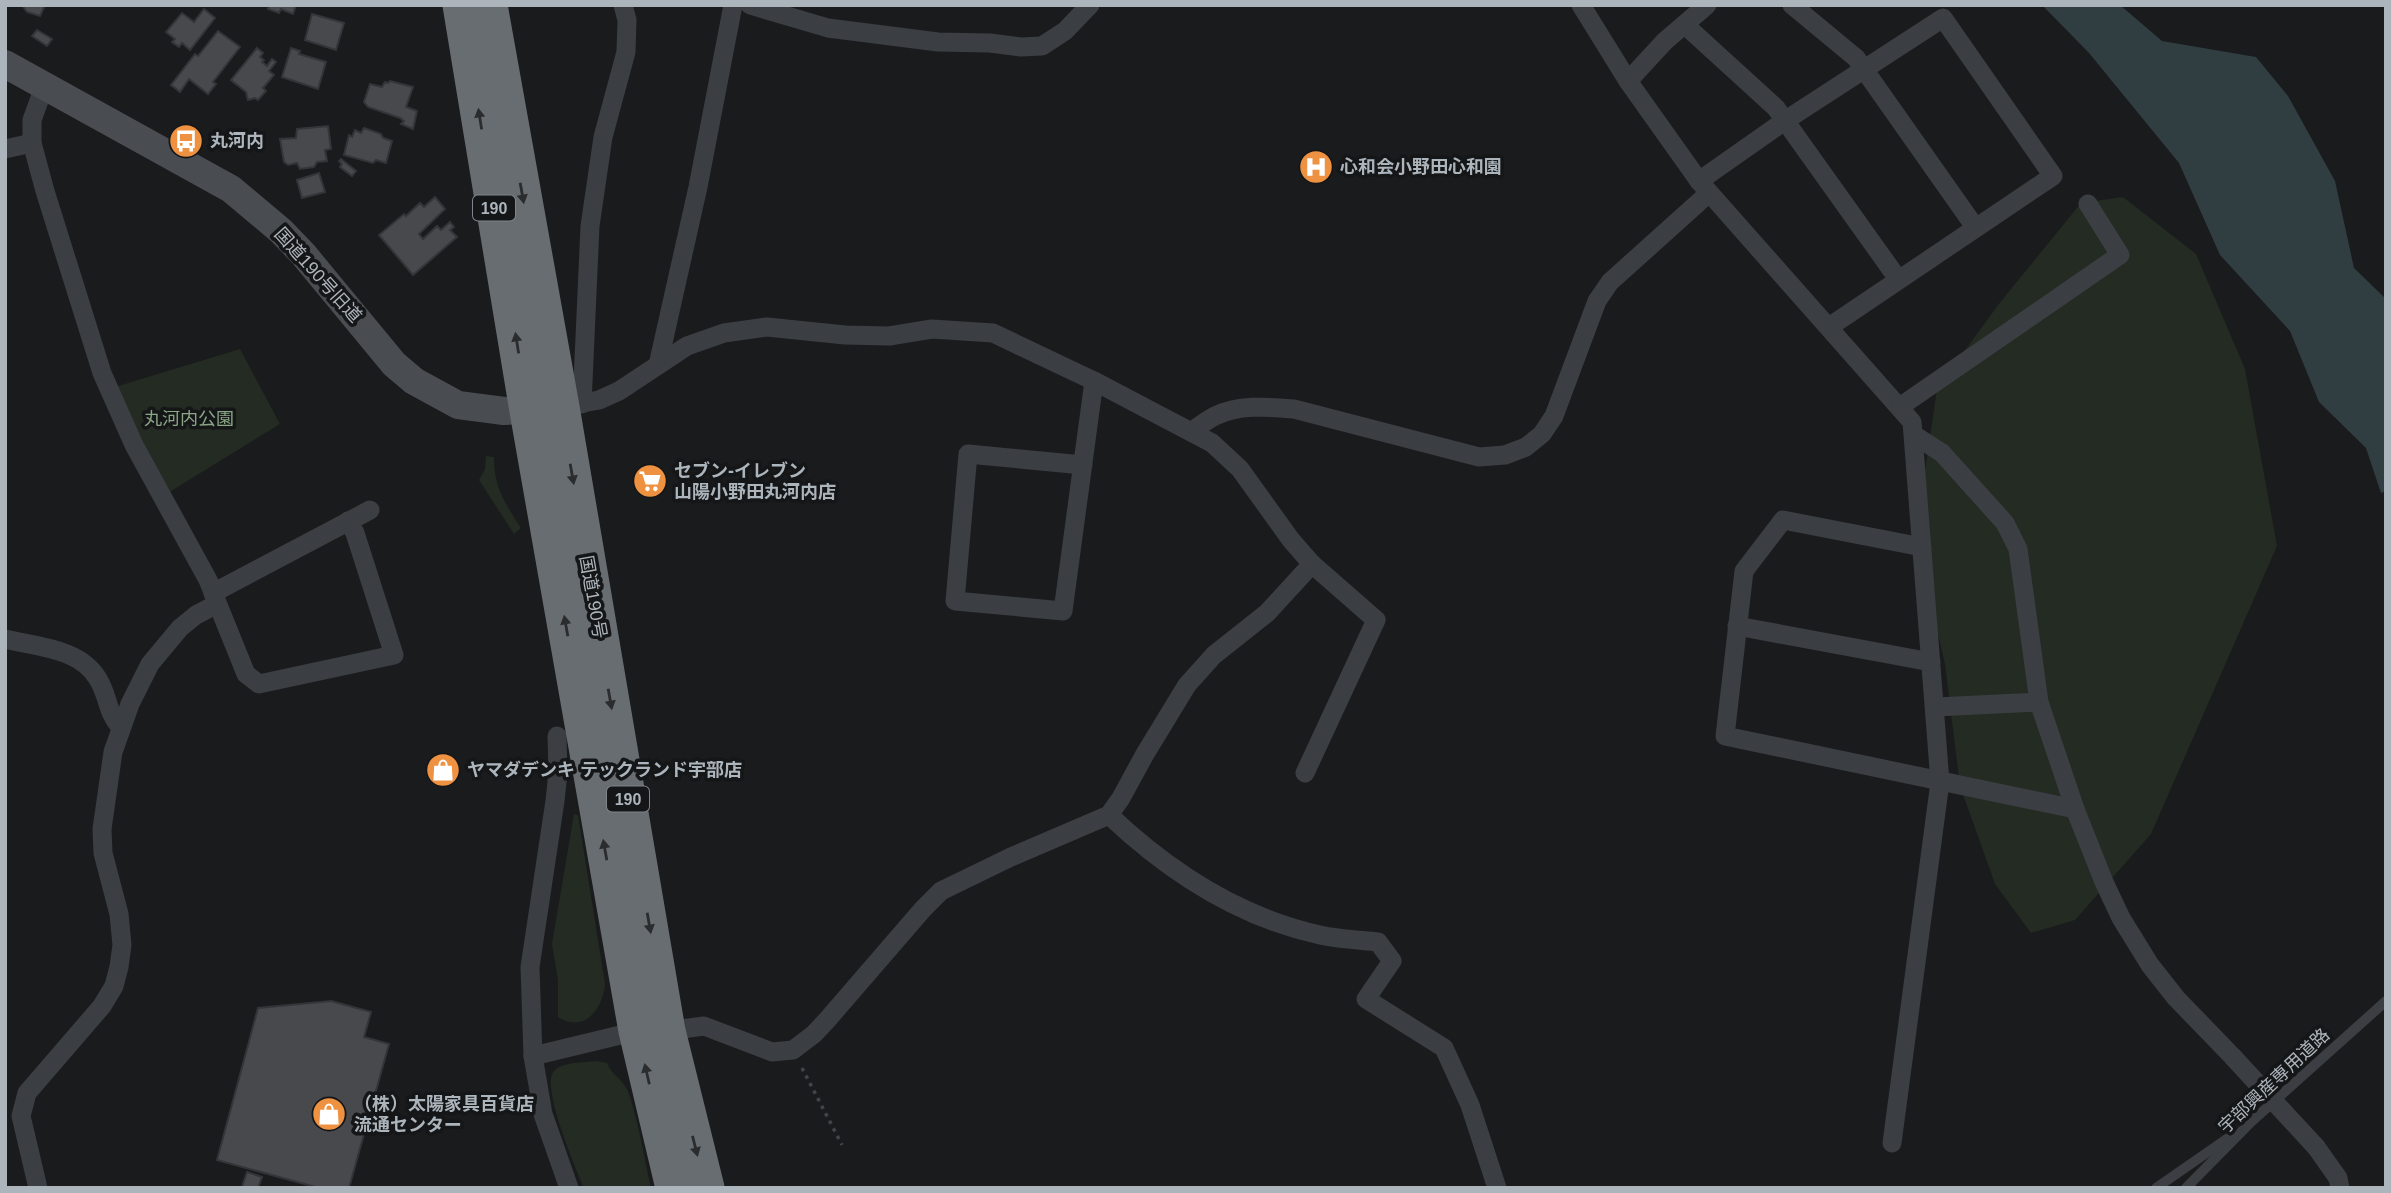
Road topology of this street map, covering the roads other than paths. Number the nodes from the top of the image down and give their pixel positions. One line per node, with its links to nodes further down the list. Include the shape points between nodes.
1 (461, 5): 25 (highway, 国道190号 / 190, one-way to 1)
2 (489, 5): 25 (highway, 国道190号 / 190, one-way to 25)
3 (623, 5): 25 (street, via 626,52 603,137)
4 (733, 5): 23 (street)
5 (750, 5): 6 (street, via 828,28 1021,47 1042,46 1065,31)
6 (1090, 5)
7 (1581, 5): 13 (street)
8 (1707, 5): 10 (street)
9 (1792, 5): 12 (street)
10 (1685, 25): 13 (street); 15 (street)
11 (5, 64): 14 (street, 国道190号旧道)
12 (1865, 69): 15 (street); 20 (street); 20 (street, via 1943,18 2053,176)
13 (1628, 81): 18 (street)
14 (44, 87): 16 (street, via 32,120); 25 (street, 国道190号旧道, via 231,189 304,255 394,364 414,381 458,405 499,410)
15 (1786, 120): 18 (street); 21 (street)
16 (32, 143): 17 (street); 34 (street, via 102,373 134,445)
17 (5, 149)
18 (1704, 187): 22 (street); 27 (street, via 1610,282 1597,301 1554,416 1526,447 1479,457 1294,409 1265,407 1239,408 1214,416)
19 (2088, 204): 26 (street, via 2120,255)
20 (1975, 227): 21 (street)
21 (1898, 279): 22 (street)
22 (1829, 327): 26 (street)
23 (658, 365): 24 (street, via 687,346 724,333 767,327 889,336 932,329 993,333); 25 (street, via 599,400)
24 (1094, 381): 27 (street); 29 (street)
25 (557, 407): 47 (highway, 国道190号 / 190)
26 (1900, 407): 28 (street, via 1912,422)
27 (1191, 432): 33 (street, via 1212,443 1240,469)
28 (1914, 435): 32 (street); 38 (street, via 1942,453 2005,523 2018,549)
29 (1083, 465): 29 (street, via 968,454 955,601 1063,611)
30 (370, 510): 31 (street)
31 (348, 521): 34 (street); 34 (street, via 394,655 259,684 246,674)
32 (1922, 547): 35 (street, via 1783,520 1744,570); 37 (street)
33 (1312, 564): 42 (street, via 1376,620); 45 (street, via 1267,613 1213,655 1187,685)
34 (215, 598): 40 (street, via 180,628 150,664)
35 (1737, 626): 37 (street); 43 (street, via 1725,736)
36 (5, 639): 40 (street, via 71,655 88,665)
37 (1931, 662): 39 (street)
38 (2039, 702): 39 (street); 44 (street)
39 (1934, 707): 43 (street)
40 (121, 728): 51 (street, via 102,829 103,853 119,914 120,967 102,1006 27,1093 21,1116)
41 (556, 736): 48 (street, via 555,801 530,967)
42 (1305, 772)
43 (1940, 782): 44 (street); 50 (street)
44 (2076, 809): 58 (street, bridge, via 2116,906 2150,965 2316,1147)
45 (1109, 815): 47 (street, via 941,891 821,1026 793,1050 772,1052 704,1026); 55 (street, via 1189,881 1227,900 1275,922 1320,935 1378,942 1392,961 1366,999 1444,1048 1470,1105)
46 (2386, 1001): 49 (lane, 宇部興産専用道路)
47 (652, 1031): 48 (street); 53 (highway, 国道190号 / 190, one-way to 47); 54 (highway, 国道190号 / 190, one-way to 54)
48 (533, 1056): 52 (street, via 543,1114)
49 (2251, 1122): 56 (lane); 57 (lane, 宇部興産専用道路)
50 (1892, 1143)
51 (38, 1188)
52 (569, 1188)
53 (674, 1188)
54 (706, 1188)
55 (1497, 1188)
56 (2156, 1188)
57 (2186, 1188)
58 (2340, 1188)

